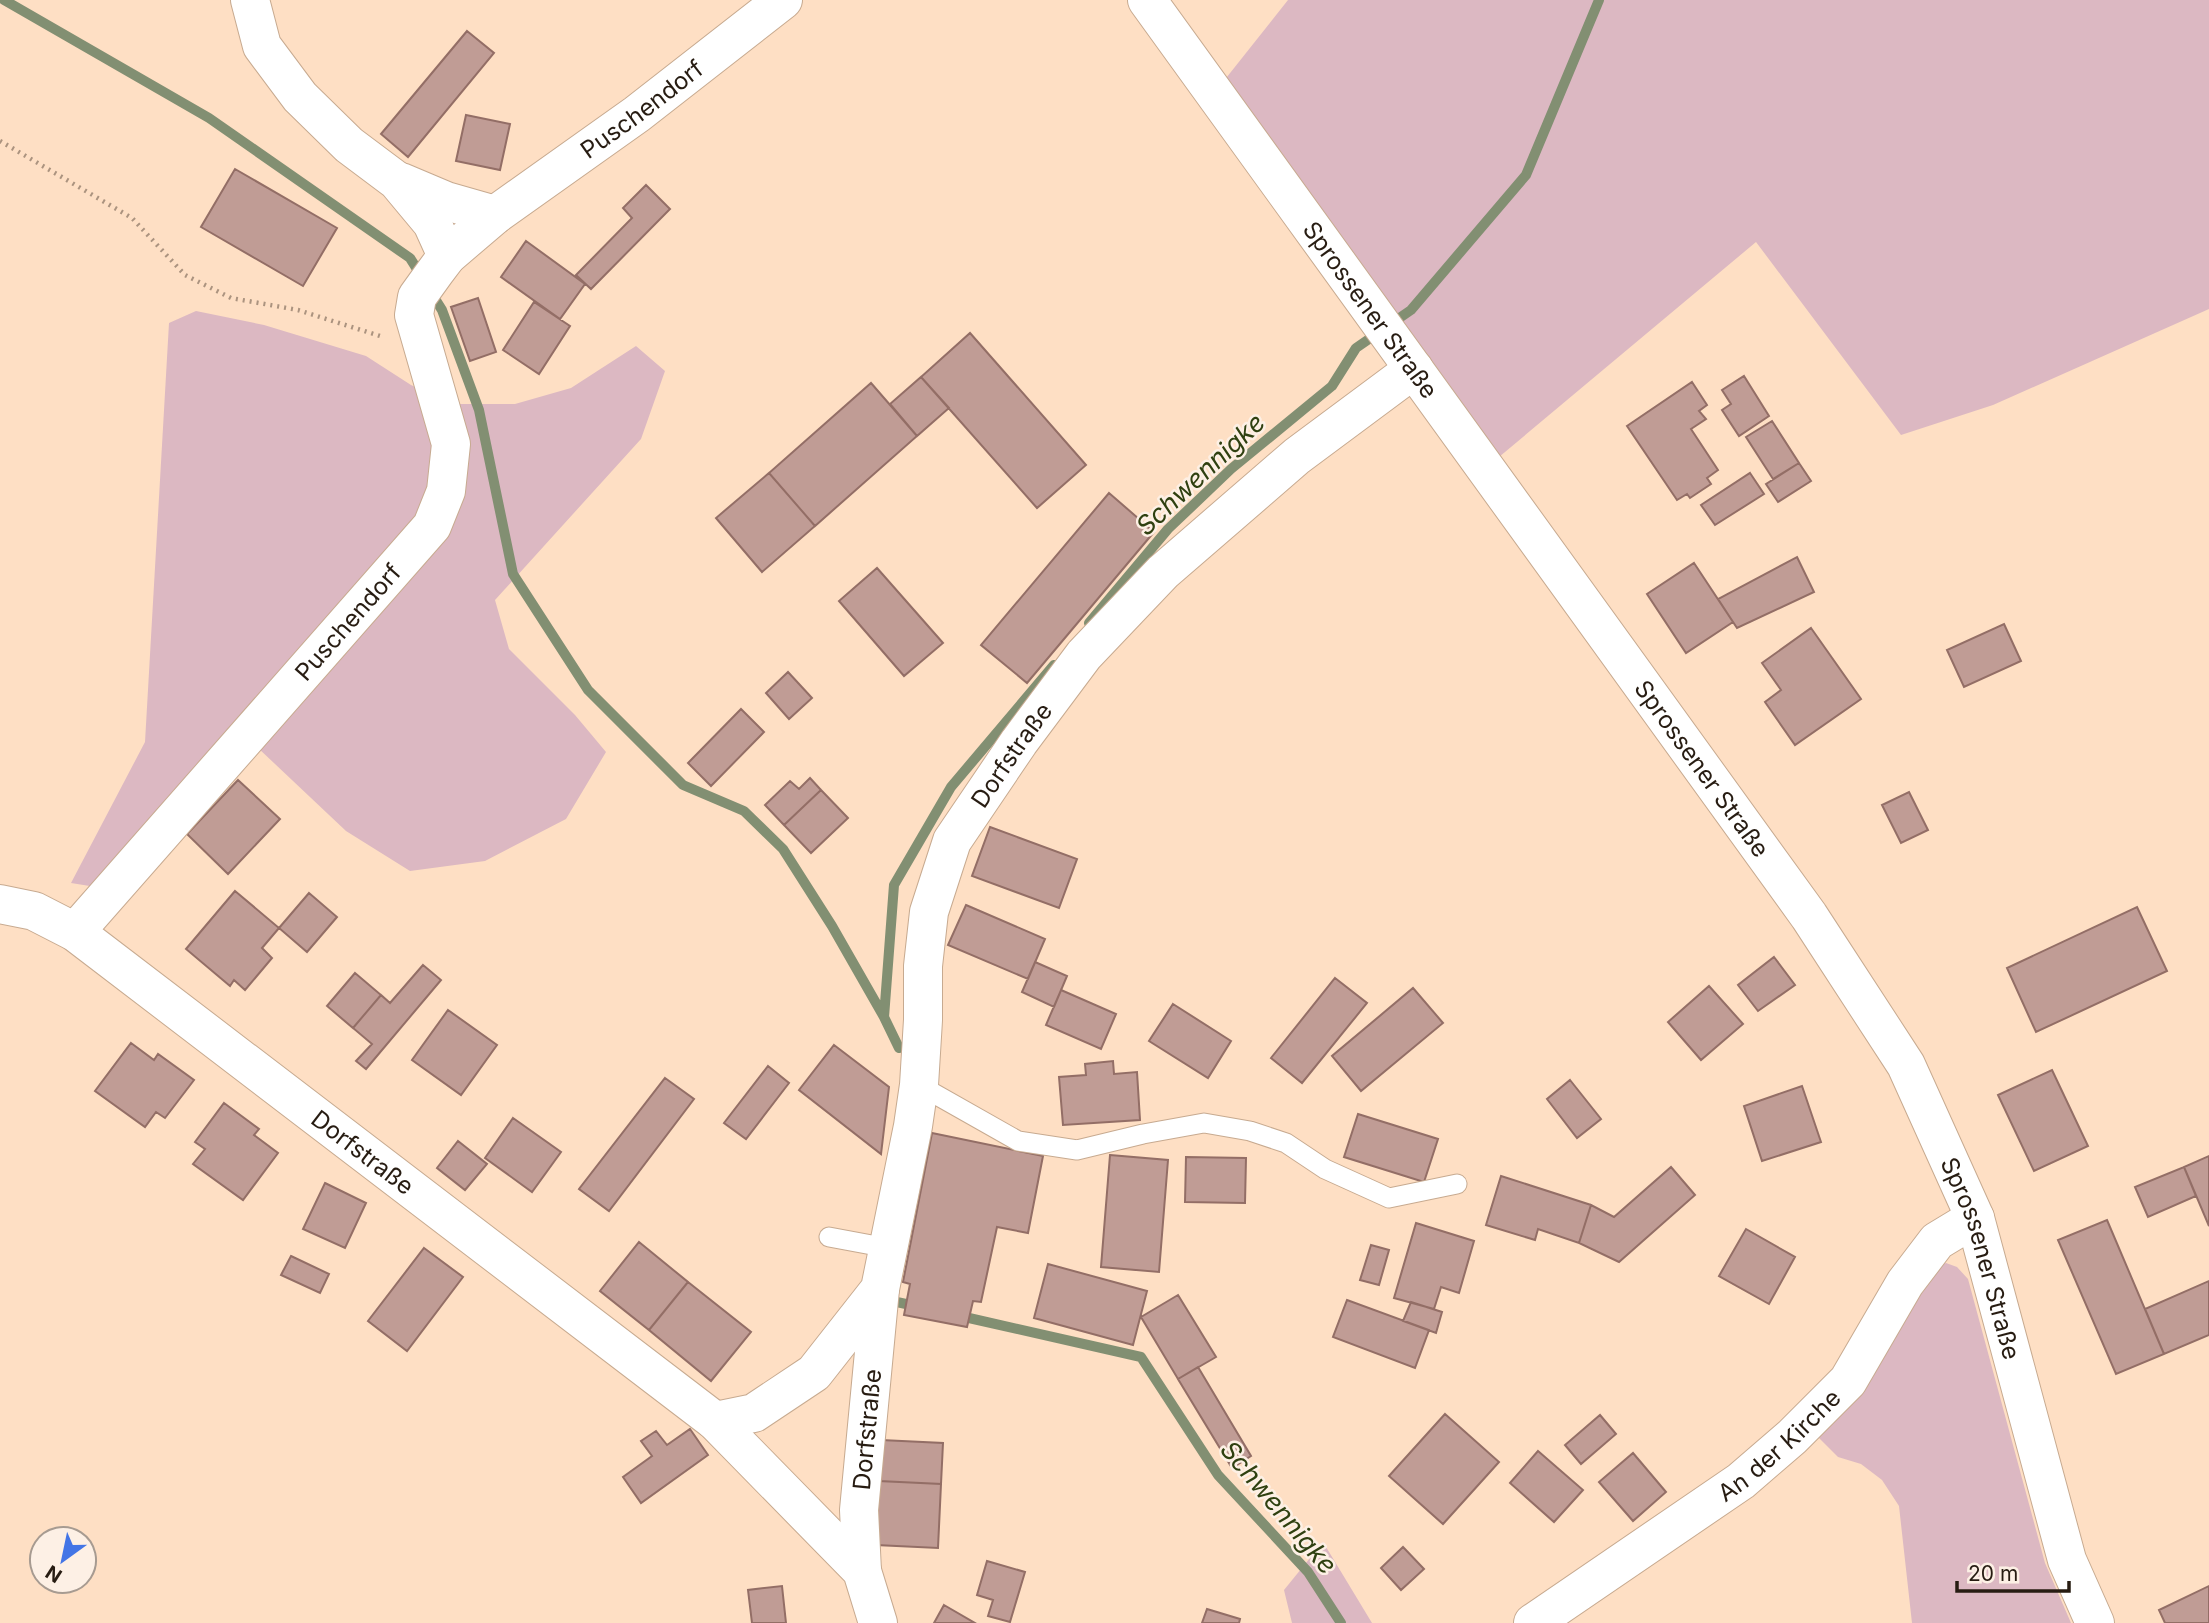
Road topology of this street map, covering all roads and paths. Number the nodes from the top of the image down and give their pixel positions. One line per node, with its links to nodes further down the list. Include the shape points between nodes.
1 (250, 0): 5 (street, Puschendorf, via 262,46 300,97 349,145)
2 (783, 0): 6 (street, Puschendorf, via 637,114)
3 (1147, 0): 9 (street, Sprossener Straße)
4 (0, 141): 8 (path, via 132,218 185,275 231,298 298,310)
5 (397, 181): 6 (street, Puschendorf); 7 (street, Puschendorf, via 432,223)
6 (495, 215): 7 (street, Puschendorf)
7 (433, 275): 8 (street, Puschendorf, via 414,315)
8 (423, 350): 11 (street, Puschendorf, via 451,444 446,491 432,526)
9 (1405, 357): 12 (street, Dorfstraße, via 1163,572 1084,655 1018,742 952,841 929,912); 14 (street, Sprossener Straße, via 1809,916 1906,1065)
10 (0, 904): 11 (street, Dorfstraße, via 34,911)
11 (75, 932): 18 (street, Dorfstraße)
12 (919, 1085): 13 (lane, via 1018,1141 1077,1150 1204,1123 1286,1143 1325,1169 1389,1198); 16 (street, Dorfstraße)
13 (1457, 1184)
14 (1975, 1218): 21 (street, An der Kirche, via 1937,1241 1905,1283 1848,1381 1792,1437 1741,1481); 22 (street, Sprossener Straße, via 2067,1560)
15 (829, 1237): 16 (lane)
16 (888, 1248): 17 (street, Dorfstraße)
17 (880, 1289): 18 (street, Dorfstraße, via 814,1373 754,1413); 19 (street, Dorfstraße, via 859,1510)
18 (715, 1421): 19 (street, Dorfstraße)
19 (862, 1571): 20 (street, Dorfstraße)
20 (878, 1623)
21 (1533, 1623)
22 (2095, 1623)

